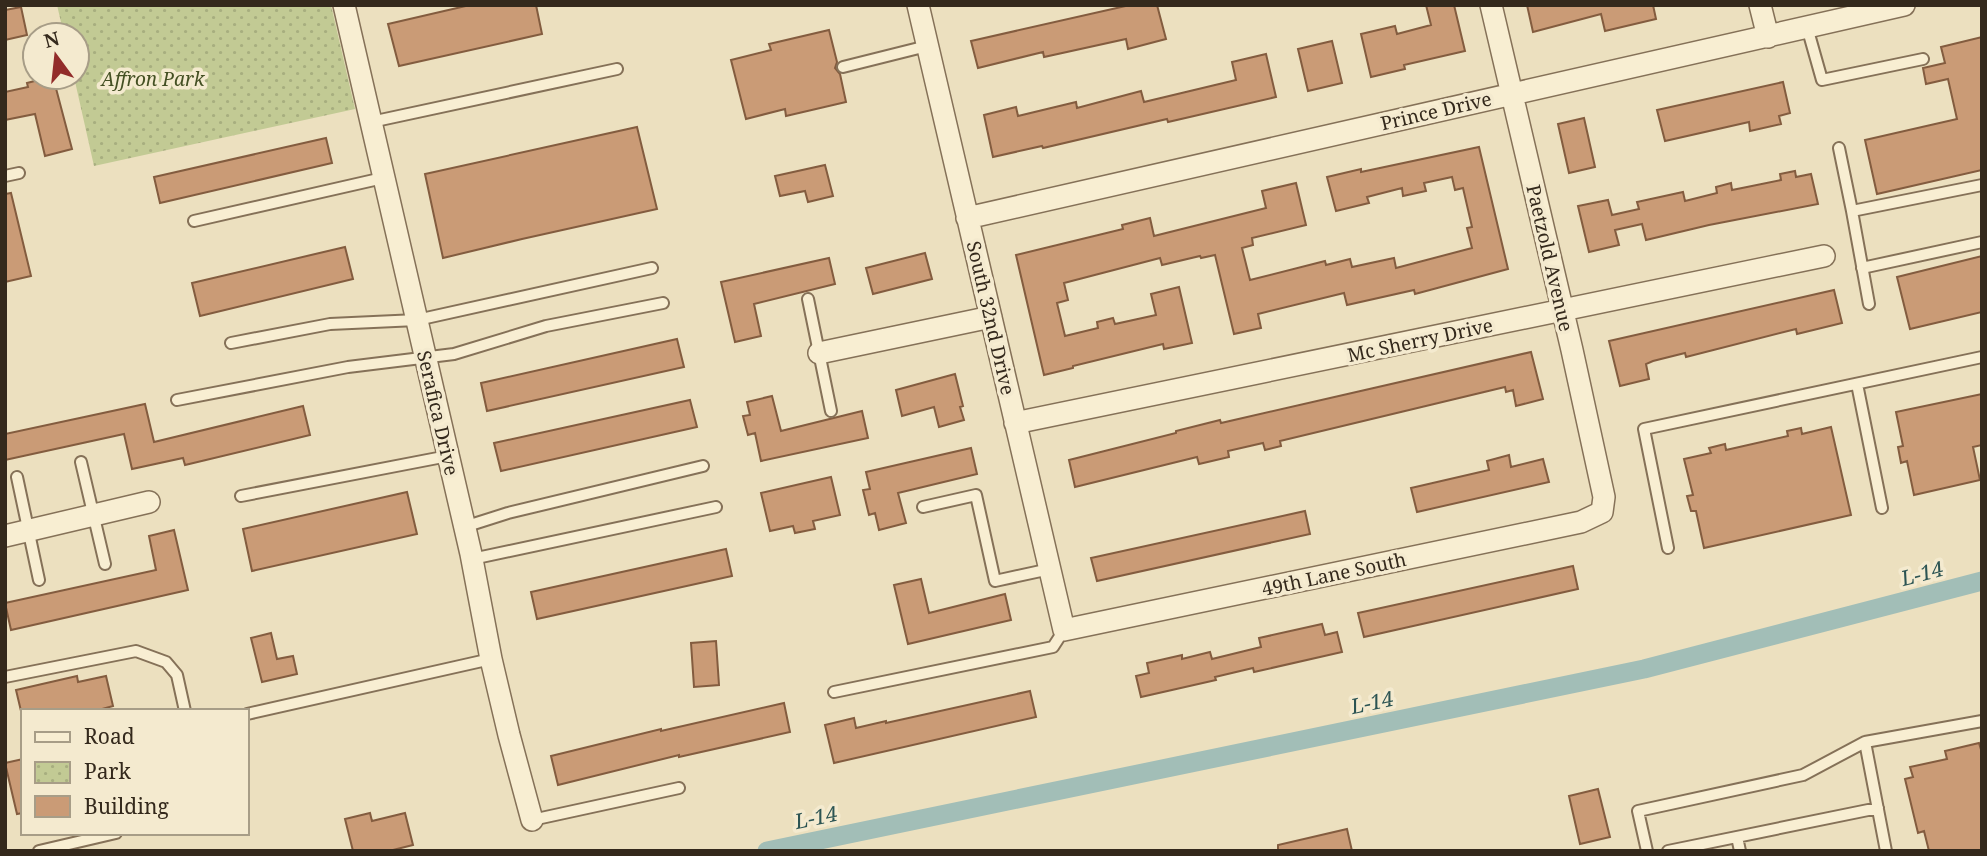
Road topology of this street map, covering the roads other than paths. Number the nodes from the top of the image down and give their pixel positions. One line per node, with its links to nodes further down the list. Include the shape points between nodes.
1 (344, 5): 14 (street, Serafica Drive)
2 (918, 5): 9 (street, South 32nd Drive)
3 (1491, 5): 13 (street, Paetzold Avenue)
4 (1760, 5): 8 (street)
5 (1905, 5): 6 (street, Prince Drive)
6 (1867, 9): 7 (street, Prince Drive)
7 (1807, 27): 8 (street, Prince Drive); 10 (lane, via 1822,80)
8 (1768, 37): 13 (street, Prince Drive)
9 (927, 46): 11 (lane); 21 (street, South 32nd Drive)
10 (1923, 59)
11 (843, 67)
12 (617, 69): 14 (lane)
13 (1512, 94): 21 (street, Prince Drive); 30 (street, Paetzold Avenue)
14 (371, 122): 18 (street, Serafica Drive)
15 (1839, 148): 20 (lane)
16 (19, 173): 17 (lane)
17 (5, 176)
18 (383, 178): 22 (lane); 32 (street, Serafica Drive)
19 (1982, 185): 20 (lane)
20 (1852, 212): 26 (lane)
21 (967, 218): 31 (street, South 32nd Drive)
22 (194, 221)
23 (1982, 242): 26 (lane)
24 (1824, 256): 30 (street, Mc Sherry Drive)
25 (652, 268): 32 (lane)
26 (1863, 268): 29 (lane)
27 (808, 299): 34 (lane)
28 (663, 303): 36 (lane, via 546,326 454,354)
29 (1869, 304)
30 (1563, 310): 40 (street, Mc Sherry Drive); 50 (street, Paetzold Avenue, via 1604,497)
31 (990, 317): 34 (street); 40 (street, South 32nd Drive)
32 (417, 320): 33 (lane, via 330,324); 36 (street, Serafica Drive)
33 (230, 343)
34 (819, 353): 39 (lane)
35 (1982, 357): 37 (lane)
36 (425, 358): 38 (lane, via 348,367); 41 (street, Serafica Drive)
37 (1857, 384): 49 (lane); 55 (lane, via 1644,429)
38 (177, 400)
39 (831, 411)
40 (1015, 423): 58 (street, South 32nd Drive)
41 (448, 456): 45 (lane); 52 (street, Serafica Drive)
42 (81, 462): 51 (lane)
43 (703, 466): 52 (lane)
44 (17, 477): 53 (lane)
45 (241, 496)
46 (149, 502): 51 (street)
47 (716, 507): 56 (lane)
48 (923, 507): 58 (lane, via 976,495 995,581)
49 (1882, 508)
50 (1602, 512): 60 (street, 49th Lane South, via 1581,522)
51 (94, 515): 53 (street); 57 (lane)
52 (464, 527): 56 (street, Serafica Drive)
53 (28, 531): 54 (street); 59 (lane)
54 (5, 536)
55 (1668, 548)
56 (472, 559): 61 (street, Serafica Drive)
57 (105, 564)
58 (1050, 569): 60 (street, South 32nd Drive)
59 (39, 580)
60 (1064, 630): 63 (lane, via 1053,647)
61 (491, 659): 65 (lane); 70 (street, Serafica Drive)
62 (5, 677): 64 (lane, via 136,651 166,662 177,676)
63 (834, 692)
64 (185, 709)
65 (248, 714)
66 (1982, 720): 67 (lane)
67 (1866, 742): 69 (lane); 75 (lane, via 1803,775 1638,811)
68 (679, 788): 70 (lane)
69 (1878, 808): 72 (lane); 78 (lane)
70 (532, 820)
71 (107, 835): 74 (lane)
72 (1737, 837): 73 (lane); 77 (lane)
73 (1685, 849): 76 (lane)
74 (39, 851)
75 (1647, 851)
76 (1668, 851)
77 (1740, 851)
78 (1886, 851)

